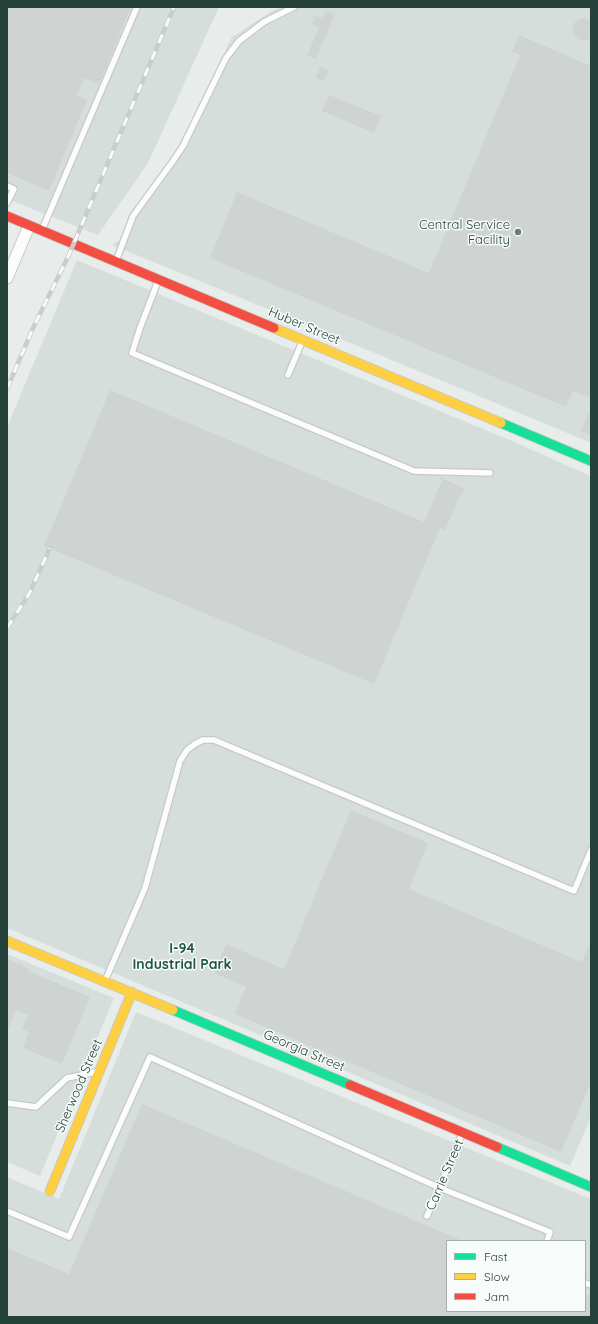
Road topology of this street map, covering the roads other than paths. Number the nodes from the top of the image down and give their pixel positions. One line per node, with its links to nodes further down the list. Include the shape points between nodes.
1 (137, 7): 7 (lane)
2 (294, 7): 8 (lane, via 264,22 239,41 226,58 183,146 133,216)
3 (7, 186): 4 (lane, via 14,189)
4 (7, 203)
5 (7, 216): 6 (street, Huber Street)
6 (29, 226): 7 (street, Huber Street); 9 (street)
7 (42, 230): 8 (street, Huber Street)
8 (116, 262): 10 (street, Huber Street)
9 (7, 278)
10 (158, 279): 11 (street, Huber Street); 14 (lane, via 132,353 414,471)
11 (303, 340): 12 (lane); 13 (street, Huber Street)
12 (288, 375)
13 (591, 461)
14 (490, 473)
15 (591, 850): 17 (lane, via 574,891 214,740 203,740 187,750 180,761 146,888)
16 (7, 941): 17 (street, Georgia Street)
17 (105, 981): 18 (street, Georgia Street)
18 (132, 992): 19 (street, Sherwood Street); 21 (street, Georgia Street)
19 (100, 1071): 20 (lane, via 67,1078 36,1107); 24 (street, Sherwood Street)
20 (7, 1103)
21 (462, 1133): 22 (street, Georgia Street); 23 (lane, Carrie Street)
22 (591, 1187)
23 (440, 1188): 25 (lane, via 150,1056 69,1237); 26 (lane, Carrie Street); 27 (lane, via 550,1232)
24 (50, 1190)
25 (7, 1211)
26 (427, 1216)
27 (547, 1240)

